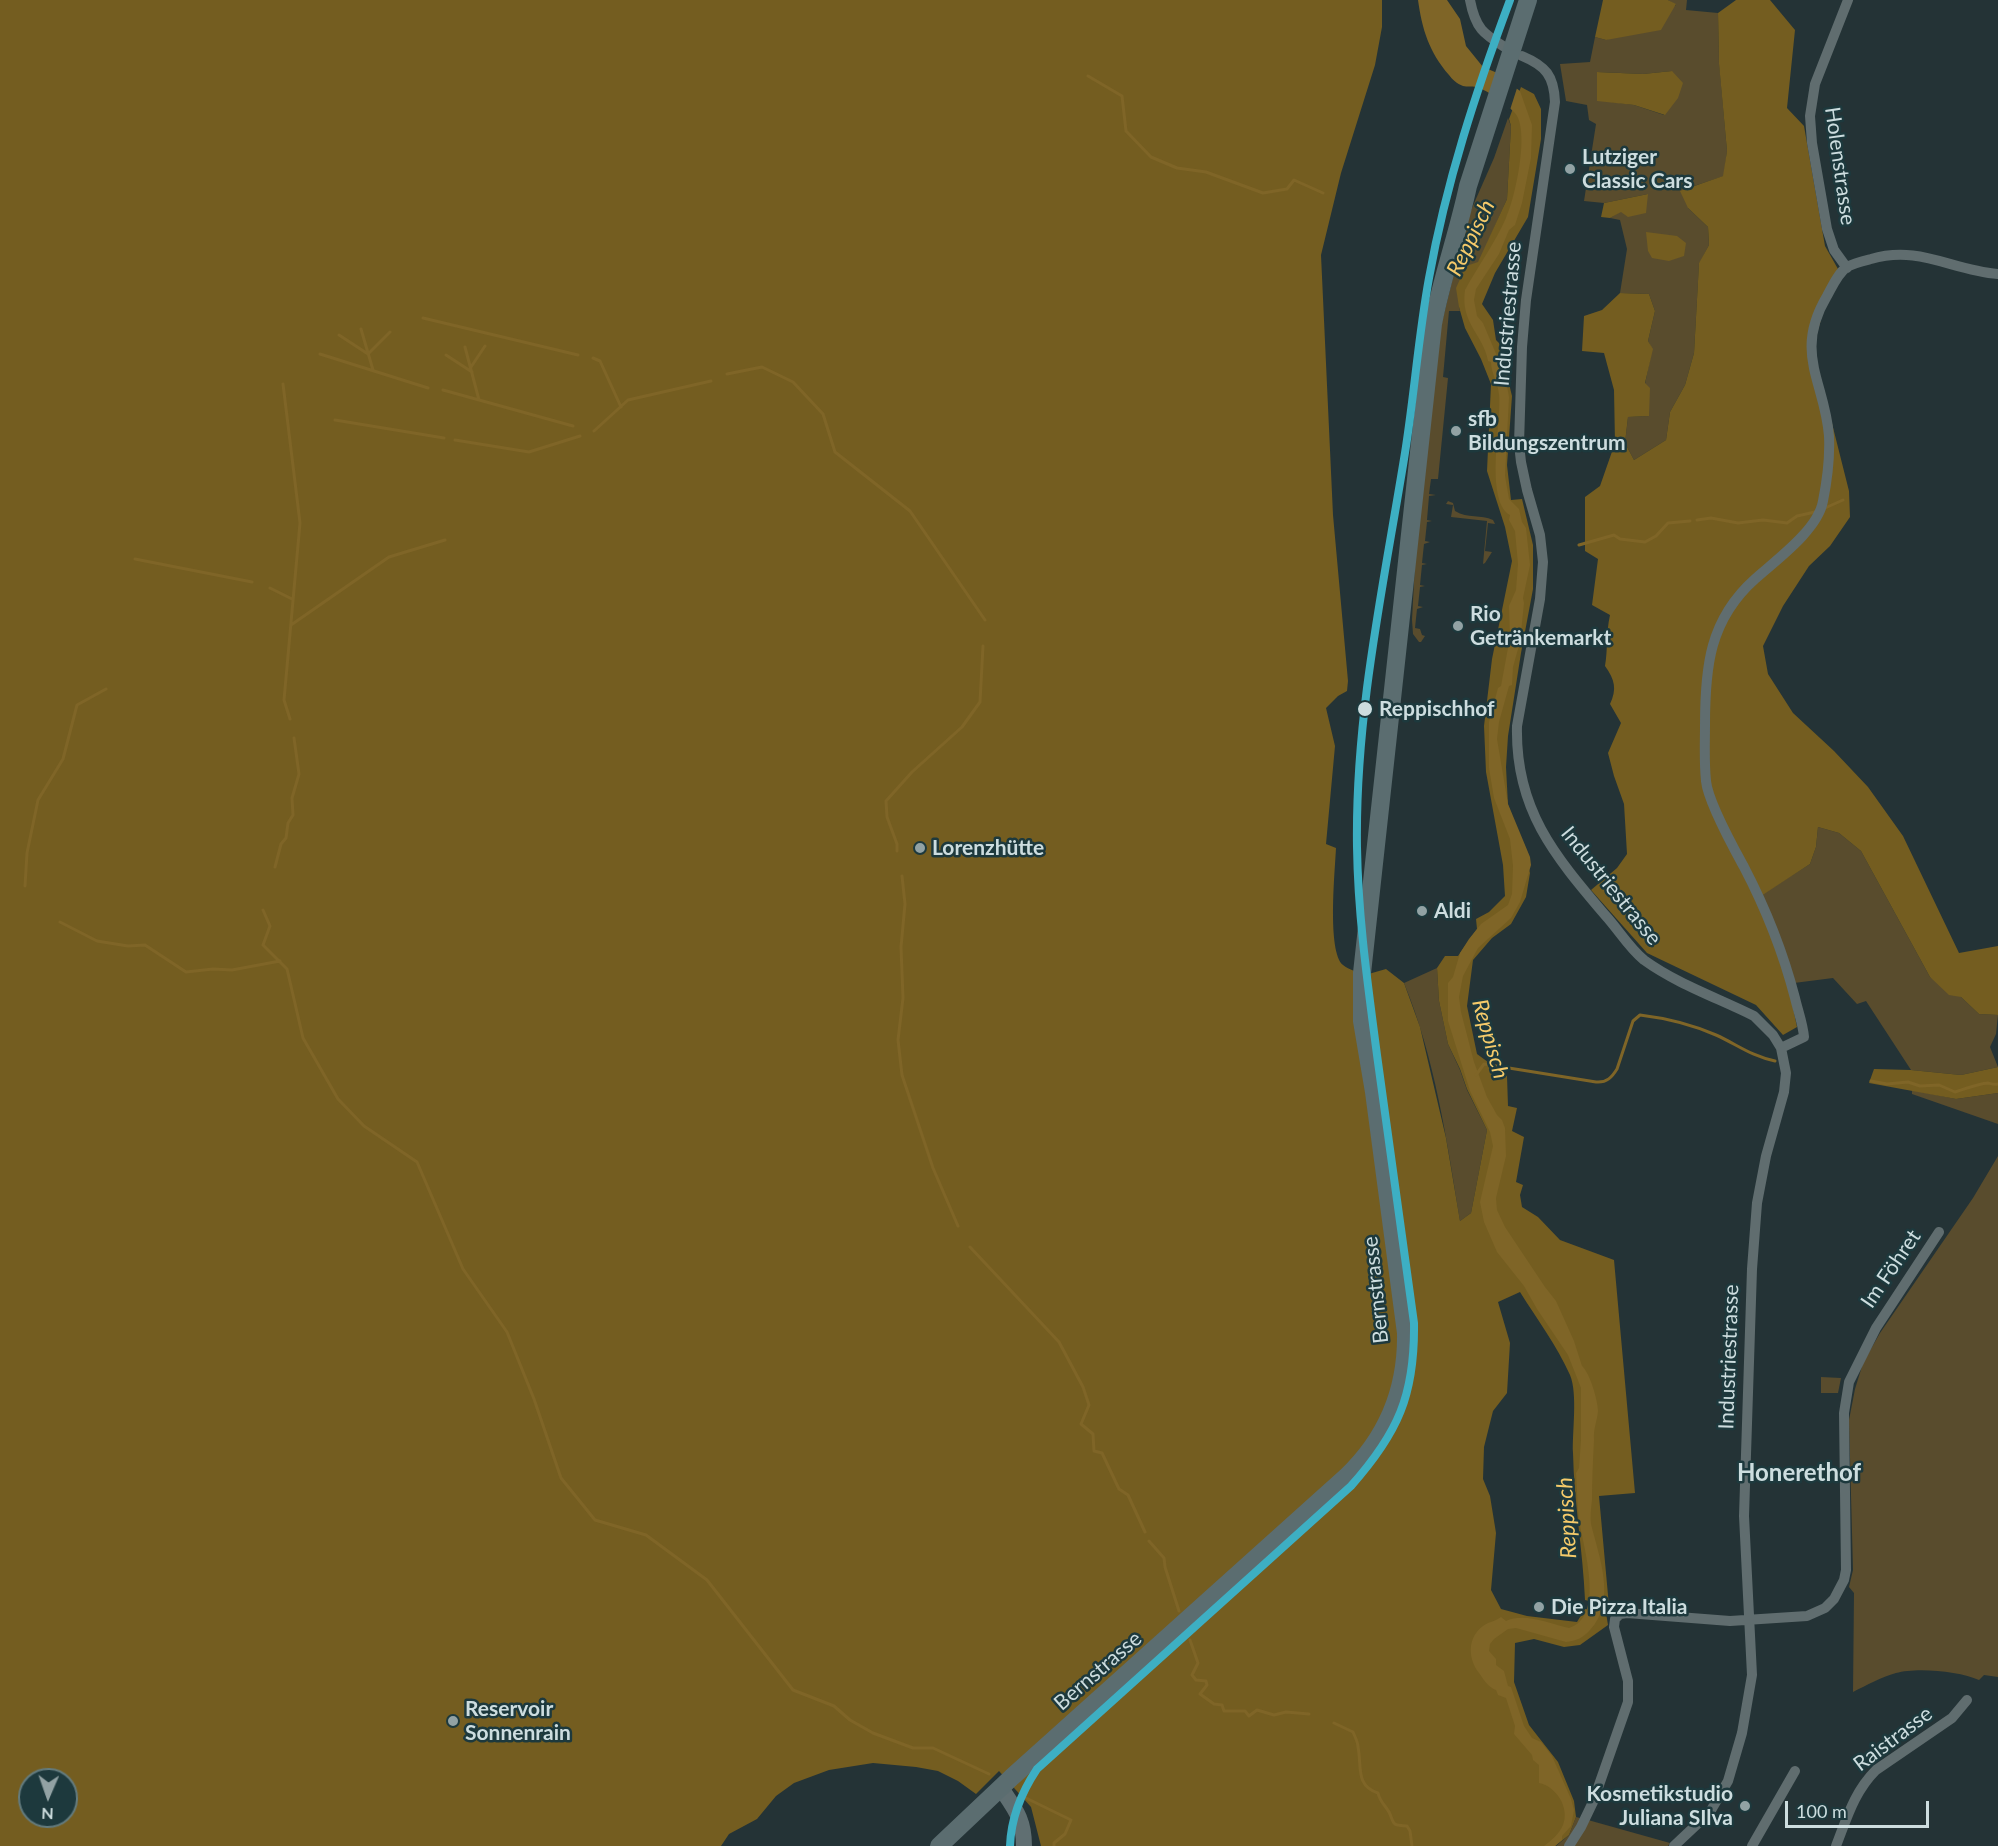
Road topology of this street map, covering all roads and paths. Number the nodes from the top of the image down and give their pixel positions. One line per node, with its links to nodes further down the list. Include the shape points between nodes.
1 (1470, 0): 5 (street, Industriestrasse, via 1482,32)
2 (1528, 0): 5 (main road, Bernstrasse)
3 (1541, 0): 5 (main road, Bernstrasse)
4 (1848, 0): 6 (street, Holenstrasse, via 1815,84 1810,117 1827,229 1834,250)
5 (1517, 53): 8 (street, Industriestrasse, via 1539,64 1548,74 1555,102 1522,347 1519,444 1543,562 1540,599 1516,726 1526,796 1548,844 1633,949 1655,967 1754,1016); 13 (main road, Bernstrasse, via 1468,186 1440,289 1431,341 1361,984 1362,1021 1406,1333 1404,1370 1396,1401 1384,1431 1346,1477)
6 (1847, 267): 7 (street, via 1905,254); 8 (street, via 1824,301 1812,336 1813,368 1829,437 1822,507 1806,530 1730,606 1713,644 1706,675 1706,784 1762,901 1804,1030 1804,1037)
7 (1998, 274)
8 (1781, 1048): 10 (street, Industriestrasse, via 1786,1073 1784,1092 1763,1167 1752,1261 1744,1516)
9 (1939, 1232): 10 (street, Im Föhret, via 1876,1328 1854,1370 1845,1403 1846,1570 1839,1591 1824,1608 1807,1616)
10 (1750, 1620): 16 (street, Im Föhret, via 1627,1613 1615,1619 1628,1681 1628,1702 1593,1802); 17 (street, Industriestrasse, via 1752,1675 1742,1733 1728,1781 1710,1812)
11 (1967, 1701): 19 (street, Raistrasse, via 1952,1718 1866,1780)
12 (1796, 1771): 18 (street)
13 (1000, 1788): 14 (main road, Bernstrasse); 15 (main road, via 1020,1818)
14 (939, 1846)
15 (1024, 1846)
16 (1569, 1846)
17 (1674, 1846)
18 (1752, 1846)
19 (1836, 1846)

